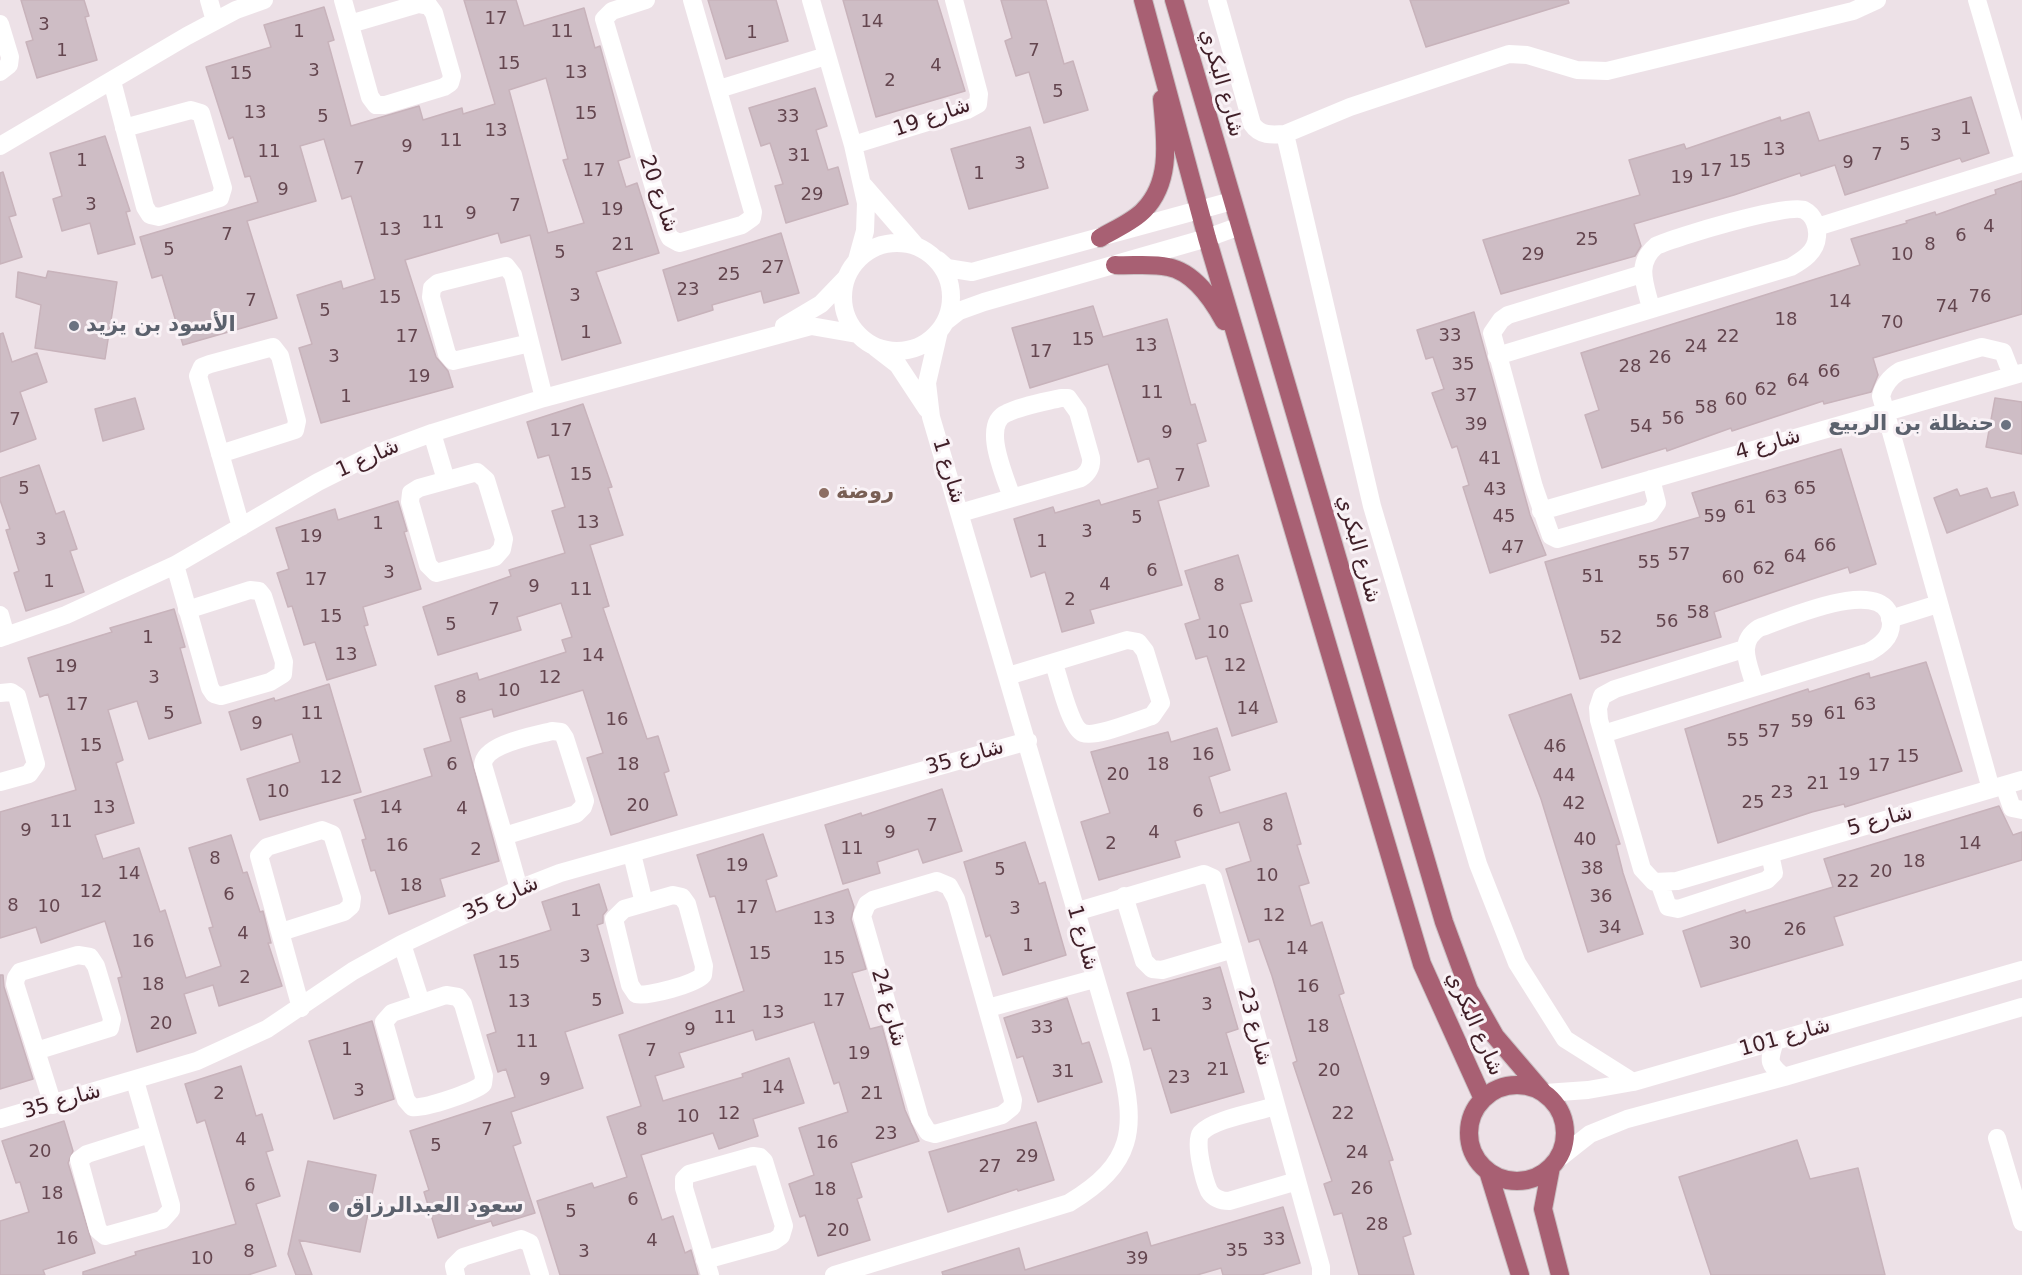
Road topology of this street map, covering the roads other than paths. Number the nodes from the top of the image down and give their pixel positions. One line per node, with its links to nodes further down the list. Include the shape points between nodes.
1 (209, 0): 13 (street)
2 (264, 0): 13 (street)
3 (343, 0): 15 (street)
4 (646, 0): 20 (street, شارع 20, via 612,11 604,19 667,232 674,242 742,225 752,218 753,208)
5 (692, 0): 20 (street, شارع 20)
6 (811, 0): 17 (street)
7 (954, 0): 24 (street, شارع 19, via 980,94 978,104)
8 (1143, 0): 16 (main road, شارع البكري)
9 (1174, 0): 29 (main road, شارع البكري)
10 (1217, 0): 23 (street, via 1252,124 1256,131 1269,135)
11 (1877, 0): 23 (street, via 1853,11 1606,71 1576,70 1527,55 1509,54 1350,107)
12 (1977, 0): 21 (street)
13 (215, 21): 19 (street)
14 (0, 24): 18 (street, via 10,57 9,65)
15 (350, 24): 15 (street, via 370,97 376,105 450,83 452,76 429,6 418,4)
16 (1159, 55): 30 (main road, شارع البكري); 33 (main road, via 1166,158 1160,187 1143,211)
17 (826, 56): 20 (street); 24 (street)
18 (0, 72)
19 (112, 81): 22 (street); 25 (street)
20 (719, 89)
21 (2013, 92): 26 (street)
22 (124, 128): 22 (street, via 150,215 159,217 220,198 223,188 201,113 191,110)
23 (1285, 134): 99 (street, via 1372,506 1478,864 1516,963 1565,1039)
24 (853, 145): 28 (street)
25 (0, 146)
26 (2022, 153)
27 (2022, 163): 32 (street)
28 (860, 182): 35 (street); 37 (street, via 866,203 865,231)
29 (1232, 201): 30 (street); 31 (main road, شارع البكري)
30 (1200, 210): 33 (street); 34 (main road, شارع البكري)
31 (1240, 226): 34 (street); 100 (main road, شارع البكري, via 1444,922 1469,990 1495,1036)
32 (1817, 227): 39 (street, via 1803,210 1772,212 1664,242 1645,257); 41 (street, via 1814,248 1791,267)
33 (1100, 238): 36 (street, via 972,272 947,268)
34 (1207, 238): 38 (street); 46 (main road, شارع البكري)
35 (916, 246): 36 (street); 37 (street, via 884,244)
36 (934, 257): 42 (street, via 951,287 951,305)
37 (857, 260): 40 (street)
38 (1115, 265): 42 (street, via 984,302 959,311); 46 (main road, via 1168,267 1194,280 1212,299)
39 (1642, 274): 41 (street); 48 (street, via 1508,315 1492,333)
40 (846, 278): 43 (street, via 844,308); 44 (street, شارع 1, via 821,304)
41 (1651, 308): 48 (street)
42 (942, 326): 47 (street, via 926,343 909,350 890,351); 52 (street, شارع 1, via 927,383)
43 (857, 334): 44 (street, شارع 1, via 811,326); 47 (street)
44 (760, 338): 50 (street, شارع 1)
45 (530, 343): 45 (street, via 508,268 432,288 447,354 453,361); 50 (street)
46 (1238, 344): 101 (main road, شارع البكري, via 1422,964)
47 (873, 346): 52 (street, شارع 1, via 898,365)
48 (1497, 356): 58 (street)
49 (2017, 374): 51 (street, شارع 4); 51 (street, شارع 4, via 2003,352 1982,347 1892,375 1881,396)
50 (544, 398): 53 (street, شارع 1)
51 (1885, 412): 55 (street, شارع 4); 62 (street)
52 (931, 417): 59 (street, شارع 1)
53 (432, 433): 56 (street); 60 (street, شارع 1, via 370,456)
54 (220, 454): 54 (street, via 199,371 210,364 273,347 280,356 297,426 290,433); 60 (street)
55 (1651, 479): 58 (street, شارع 4); 58 (street, via 1657,503 1654,510 1643,516 1557,539 1551,536)
56 (446, 480): 56 (street, via 477,472 484,477 504,544 495,557 436,573 428,564 410,497 419,488)
57 (1012, 498): 57 (street, via 1081,478 1089,470 1091,458 1078,412 1068,398 1005,413 996,422 993,436); 59 (street)
58 (1541, 511)
59 (960, 513): 69 (street, شارع 1)
60 (241, 527): 61 (street, شارع 1)
61 (175, 565): 63 (street); 66 (street, شارع 1, via 66,615)
62 (1938, 604): 65 (street); 76 (street)
63 (187, 610): 63 (street, via 214,694 221,696 270,682 283,674 284,662 259,591 250,590)
64 (0, 615): 66 (street)
65 (1890, 619): 67 (street, via 1877,601 1847,600 1759,628 1749,636); 70 (street, via 1888,637 1869,652)
66 (3, 637)
67 (1744, 649): 70 (street); 72 (street, via 1608,692 1598,708)
68 (1054, 664): 68 (street, via 1126,640 1138,642 1145,651 1161,704 1152,716 1095,734 1083,733 1074,724); 69 (street)
69 (1008, 676): 73 (street, شارع 1)
70 (1755, 687): 72 (street)
71 (0, 693): 75 (street, via 17,696 36,764 29,774)
72 (1603, 734): 81 (street, via 1642,869 1654,882)
73 (1028, 741): 79 (street, شارع 35); 85 (street, شارع 1)
74 (2022, 780): 76 (street, شارع 5)
75 (0, 782)
76 (1997, 787): 77 (street, via 2012,808); 80 (street, شارع 5)
77 (2022, 810)
78 (504, 836): 78 (street, via 483,765 486,754 552,731 561,732 585,801 583,807 576,814); 82 (street)
79 (632, 854): 82 (street, شارع 35, via 560,873); 84 (street)
80 (1770, 854): 81 (street, شارع 5, via 1677,881); 81 (street, via 1774,868 1771,878 1678,909 1668,907)
81 (1659, 882)
82 (519, 889): 87 (street, شارع 35)
83 (1124, 896): 85 (street, شارع 23); 88 (street, via 1144,961 1152,969 1162,970); 88 (street, شارع 23, via 1209,875)
84 (644, 903): 84 (street, via 624,909 614,919 633,990 644,995 700,979 704,966 684,900 673,895)
85 (1075, 912): 90 (street, شارع 1)
86 (281, 932): 86 (street, via 259,856 267,847 329,831 352,898 351,906 344,912); 93 (street)
87 (402, 944): 91 (street); 93 (street, شارع 35, via 353,971)
88 (1233, 949): 103 (street, شارع 23)
89 (2022, 969): 95 (street, شارع 101)
90 (1094, 979): 94 (street); 112 (street, شارع 1, via 1129,1095 1131,1122 1125,1147 1110,1170 1090,1190 1069,1203)
91 (422, 1003): 91 (street, via 392,1013 384,1022 406,1100 416,1108 476,1089 483,1084 484,1076 460,999 446,995)
92 (2022, 1007): 97 (street, شارع 101)
93 (301, 1008): 98 (street, شارع 35, via 267,1029 197,1061)
94 (988, 1008): 94 (street, شارع 24, via 949,886 938,881 867,904 862,916 864,926 920,1119 928,1132 939,1134 1002,1115 1012,1107 1012,1093)
95 (1775, 1041): 97 (street, via 1770,1059); 99 (street, شارع 101)
96 (36, 1051): 96 (street, via 16,978 20,972 78,955 90,957 112,1019 110,1028); 102 (street)
97 (1784, 1077): 107 (street, شارع 101, via 1627,1119 1590,1134)
98 (135, 1081): 102 (street, شارع 35); 105 (street)
99 (1633, 1082): 100 (street, شارع 101)
100 (1543, 1092): 101 (main road, via 1512,1085); 107 (main road, via 1556,1104 1564,1122 1565,1142)
101 (1483, 1099): 108 (main road, via 1471,1120 1469,1136 1477,1159)
102 (53, 1105): 104 (street, شارع 35)
103 (1275, 1106): 109 (street, شارع 23); 109 (street, via 1212,1125 1200,1134 1197,1145 1209,1191 1218,1199 1229,1201)
104 (0, 1119)
105 (150, 1134): 105 (street, via 171,1205 170,1214 162,1220 105,1236 98,1230 79,1160)
106 (1997, 1138): 110 (street)
107 (1554, 1163): 108 (main road, via 1531,1179 1520,1181); 117 (main road, via 1543,1209)
108 (1488, 1171): 116 (main road)
109 (1297, 1181): 115 (street, شارع 23)
110 (2022, 1222)
111 (708, 1267): 111 (street, via 684,1179 689,1174 760,1157 784,1226 781,1236)
112 (838, 1274)
113 (456, 1275): 114 (street, via 454,1266 463,1257 521,1239 530,1243)
114 (540, 1275)
115 (1321, 1275)
116 (1520, 1275)
117 (1560, 1275)

